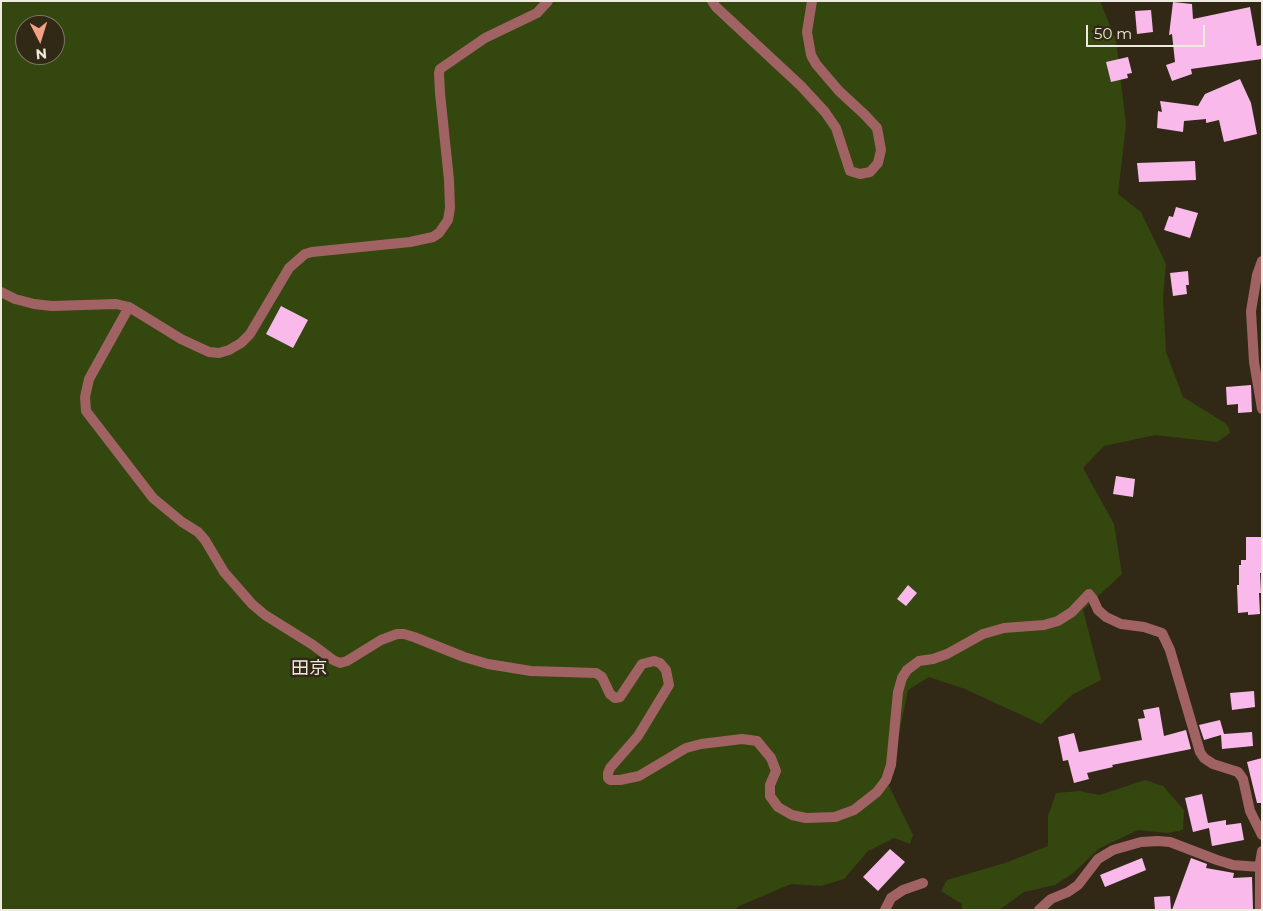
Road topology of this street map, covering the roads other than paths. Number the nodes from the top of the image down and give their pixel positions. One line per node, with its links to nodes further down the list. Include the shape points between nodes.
1 (548, 1): 6 (street, via 537,13 484,38 440,69 450,208 448,220 439,233 410,242 305,254 289,268 250,334 229,350 219,353 209,352 181,339)
2 (712, 1): 3 (street, via 825,112 836,128 850,171 870,172 878,163 881,150 877,128 839,91 811,55 806,32)
3 (812, 1)
4 (1262, 261): 7 (street, via 1251,311 1254,362)
5 (1, 292): 6 (street, via 34,304 116,304)
6 (129, 308): 8 (street, via 90,378 85,397 86,411 153,498 205,540 224,572 252,604 333,660 347,661 381,640 404,634 488,664 531,671 596,673 615,698 620,697 642,664 654,661 666,670 669,685 638,736 610,768 610,780 639,776 686,748 701,744 742,739 757,741 771,758 776,771 770,785 770,796 778,807 806,818 835,817 854,810 877,792 886,780 891,765 898,692 907,670 919,661 947,654 990,632 1058,621 1089,594 1106,617 1121,624 1162,633 1200,752 1213,764 1238,772 1250,811)
7 (1262, 408)
8 (1262, 835)
9 (1262, 852): 10 (street)
10 (1260, 867): 13 (street, via 1233,865 1170,842 1141,842 1113,850 1098,859 1078,885 1051,899); 14 (street)
11 (923, 883): 12 (street, via 891,898)
12 (885, 910)
13 (1039, 910)
14 (1260, 910)

